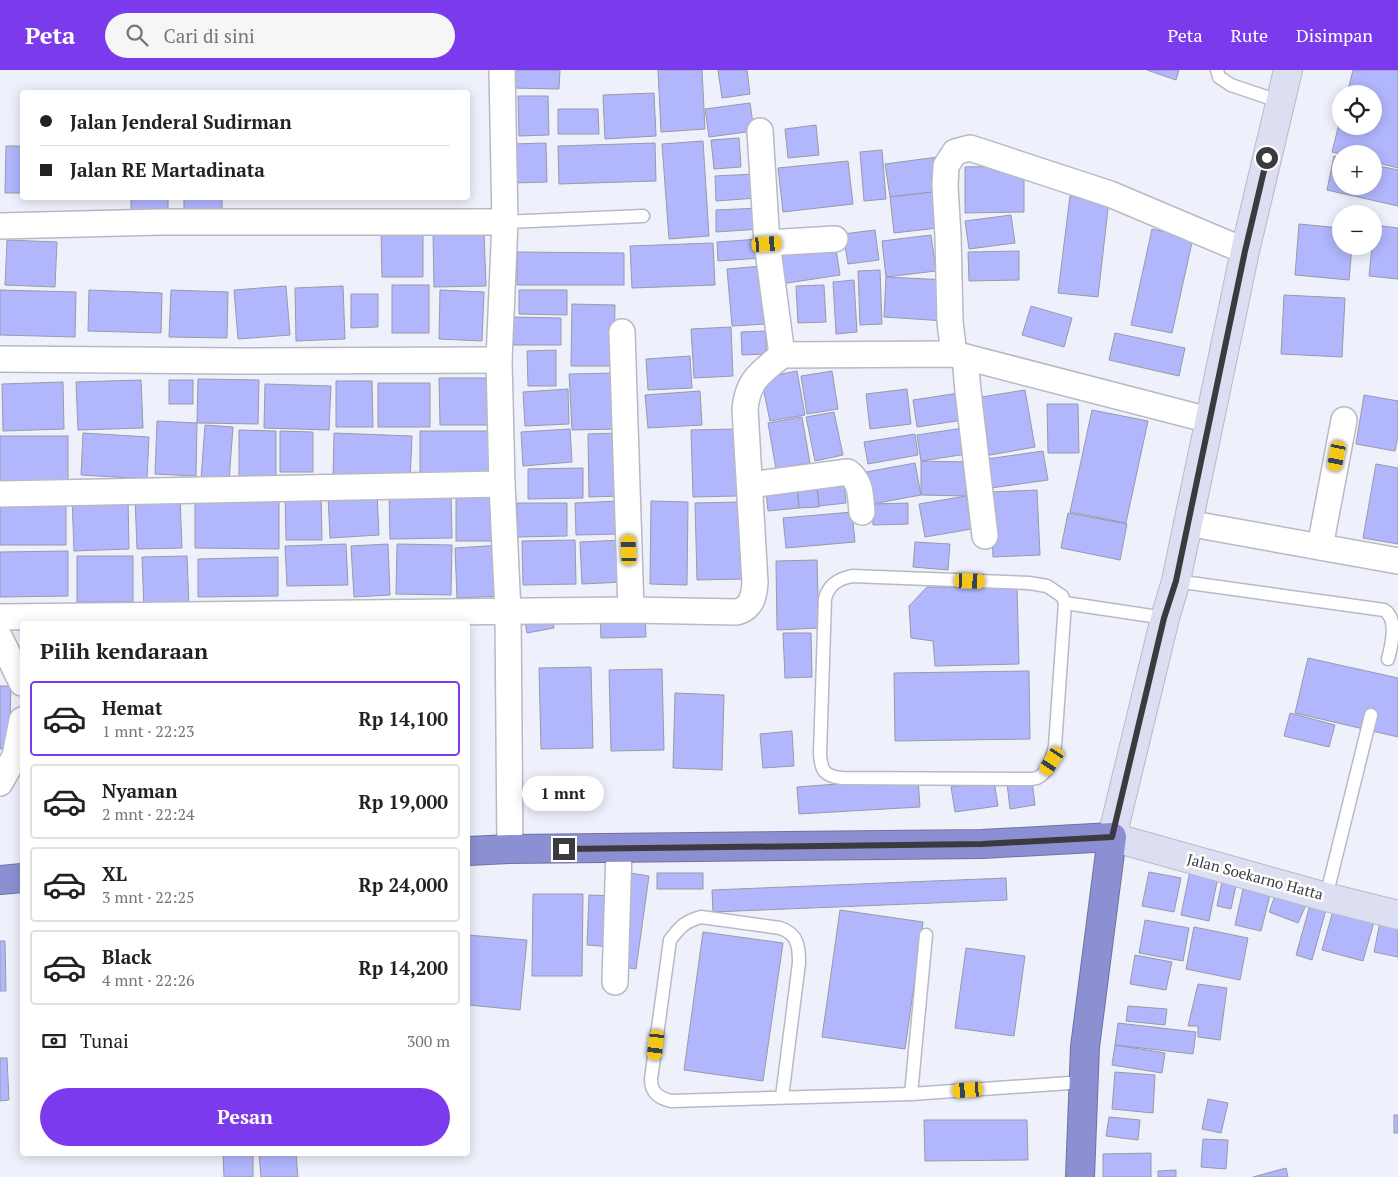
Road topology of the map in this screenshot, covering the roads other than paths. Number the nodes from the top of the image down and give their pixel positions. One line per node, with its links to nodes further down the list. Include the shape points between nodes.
1 (502, 70): 7 (street)
2 (1217, 70): 4 (lane, via 1219,77 1231,85)
3 (1288, 70): 4 (main road)
4 (1281, 102): 11 (main road)
5 (760, 131): 10 (street)
6 (643, 216): 7 (lane)
7 (505, 222): 8 (street, via 160,222); 16 (street)
8 (0, 226)
9 (835, 239): 10 (street)
10 (767, 244): 13 (street)
11 (1245, 251): 14 (street, via 1110,194 970,148 955,152 946,166 945,186 950,322); 17 (main road)
12 (622, 332): 29 (street)
13 (782, 355): 14 (street); 20 (street, via 751,384 746,400)
14 (960, 356): 17 (street); 24 (street, via 968,391)
15 (0, 360): 16 (street)
16 (499, 360): 19 (street)
17 (1208, 420): 23 (main road)
18 (1344, 420): 25 (street)
19 (502, 484): 21 (street); 30 (street)
20 (750, 485): 22 (street, via 848,472 859,486); 29 (street, via 755,583 750,605 737,612)
21 (0, 494)
22 (862, 512)
23 (1187, 523): 25 (street); 27 (main road)
24 (985, 536)
25 (1320, 547): 26 (street)
26 (1398, 561)
27 (1176, 581): 32 (lane, via 1384,610); 33 (main road)
28 (1064, 603): 28 (lane, via 1055,746 1052,761 1036,778 842,778 825,773 820,753 825,599 826,592 838,581 852,576 1029,583 1056,591); 33 (lane)
29 (631, 610): 30 (street)
30 (508, 612): 31 (street); 41 (street)
31 (0, 617)
32 (1396, 617): 35 (lane)
33 (1164, 618): 40 (main road)
34 (0, 638): 36 (street)
35 (1388, 659)
36 (20, 679)
37 (1371, 715): 46 (lane)
38 (20, 730): 39 (street, via 15,756)
39 (0, 783)
40 (1112, 837): 42 (highway, via 982,844); 46 (main road, Jalan Soekarno Hatta); 50 (highway, via 1085,1046)
41 (510, 849): 42 (highway); 43 (highway)
42 (619, 849): 49 (street)
43 (470, 851)
44 (20, 878): 45 (highway)
45 (0, 880)
46 (1326, 896): 47 (main road, Jalan Soekarno Hatta)
47 (1398, 914)
48 (926, 935): 51 (lane)
49 (615, 982)
50 (1084, 1082): 51 (lane); 53 (highway)
51 (911, 1094): 52 (lane)
52 (782, 1097): 52 (lane, via 799,963 796,940 789,931 780,928 701,918 689,921 670,940 651,1079 653,1090 671,1101)
53 (1080, 1177)

